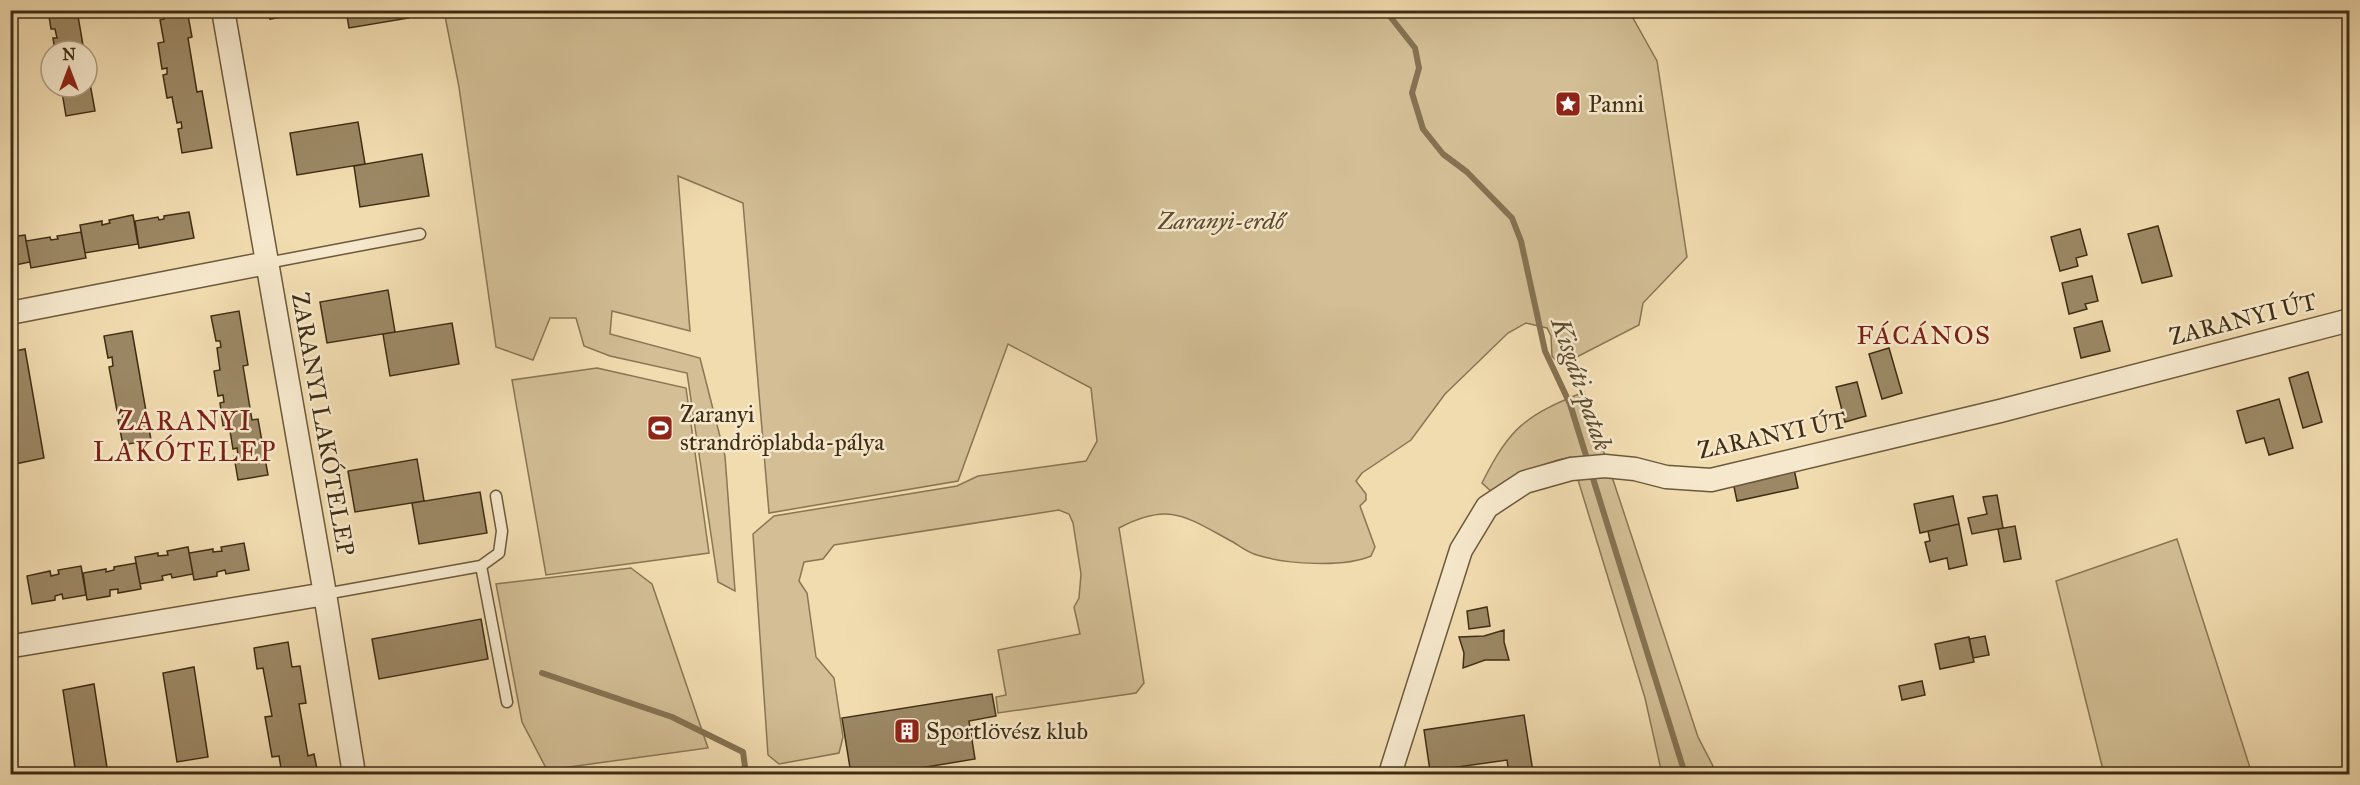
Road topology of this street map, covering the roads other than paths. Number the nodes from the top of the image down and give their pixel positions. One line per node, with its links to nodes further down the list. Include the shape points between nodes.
1 (223, 10): 3 (street, ZARANYI LAKÓTELEP)
2 (420, 234): 3 (lane, ZARANYI LAKÓTELEP)
3 (267, 263): 4 (street, ZARANYI LAKÓTELEP); 8 (street, ZARANYI LAKÓTELEP)
4 (10, 313)
5 (2349, 320): 12 (street, ZARANYI ÚT, via 2000,411 1711,480 1605,466 1571,469 1525,482 1487,507 1461,550)
6 (496, 496): 7 (lane, via 502,531 499,553)
7 (481, 566): 8 (lane, ZARANYI LAKÓTELEP); 10 (lane)
8 (325, 594): 9 (street, ZARANYI LAKÓTELEP); 11 (street, ZARANYI LAKÓTELEP)
9 (12, 638)
10 (507, 702)
11 (354, 774)
12 (1390, 774)

